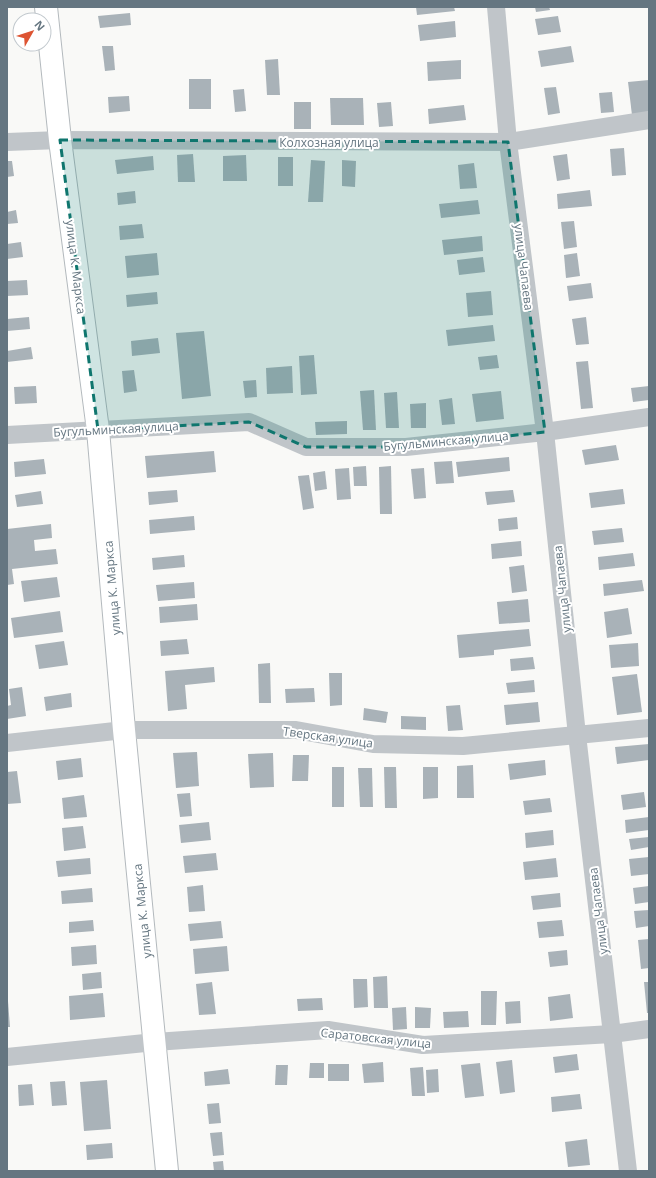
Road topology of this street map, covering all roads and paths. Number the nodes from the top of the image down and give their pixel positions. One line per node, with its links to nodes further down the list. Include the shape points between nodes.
1 (46, 7): 4 (main road, улица К. Маркса)
2 (496, 7): 6 (street, улица Чапаева)
3 (649, 120): 6 (street, Колхозная улица)
4 (60, 140): 5 (street, Колхозная улица); 6 (street, Колхозная улица); 8 (main road, улица К. Маркса)
5 (7, 142)
6 (508, 142): 9 (street, улица Чапаева)
7 (649, 417): 9 (street, Бугульминская улица)
8 (98, 430): 9 (street, Бугульминская улица, via 249,422 306,447 406,447); 10 (street, Бугульминская улица); 12 (main road, улица К. Маркса)
9 (544, 432): 13 (street, улица Чапаева)
10 (7, 435)
11 (649, 728): 13 (street, Тверская улица)
12 (124, 730): 13 (street, Тверская улица, via 296,730 373,744 462,746); 14 (street, Тверская улица); 17 (main road, улица К. Маркса)
13 (578, 735): 16 (street, улица Чапаева)
14 (7, 743)
15 (649, 1029): 16 (street, Саратовская улица)
16 (612, 1034): 17 (street, Саратовская улица, via 423,1045 328,1030); 20 (street, улица Чапаева)
17 (155, 1042): 18 (street, Саратовская улица); 19 (main road, улица К. Маркса)
18 (7, 1057)
19 (167, 1171)
20 (628, 1171)

